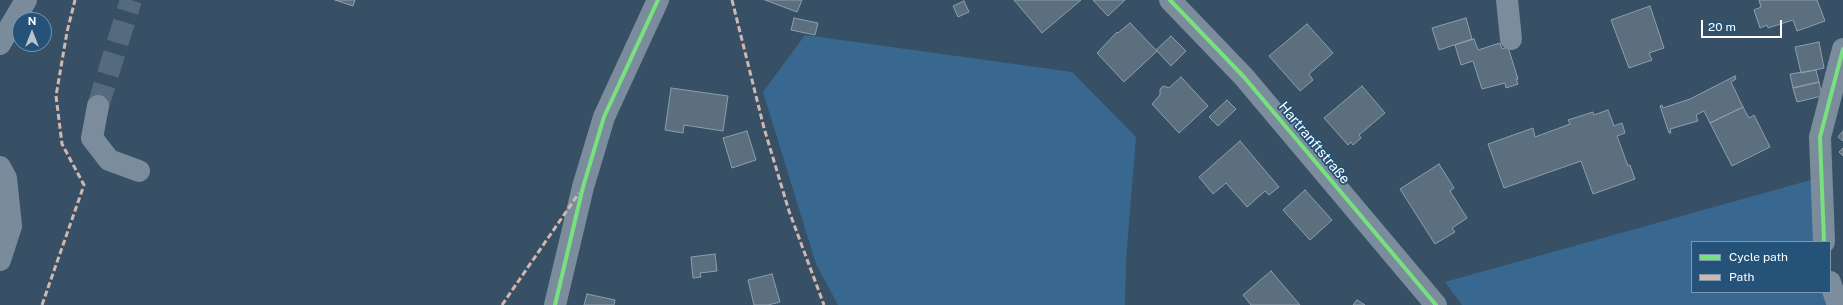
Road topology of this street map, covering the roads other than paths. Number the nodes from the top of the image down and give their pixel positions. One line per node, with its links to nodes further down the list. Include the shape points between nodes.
1 (26, 0): 6 (main road)
2 (658, 0): 14 (street, via 604,117 583,187)
3 (1170, 0): 15 (street, Hartranftstraße, via 1244,77)
4 (1507, 0): 5 (street)
5 (1511, 39)
6 (0, 44)
7 (1843, 49): 11 (street, via 1820,137)
8 (98, 106): 10 (street, via 92,138 108,160)
9 (0, 167): 12 (main road, via 6,178 11,226)
10 (139, 171)
11 (1824, 241)
12 (0, 260)
13 (1831, 285): 16 (street)
14 (555, 305)
15 (1436, 305)
16 (1838, 305)

